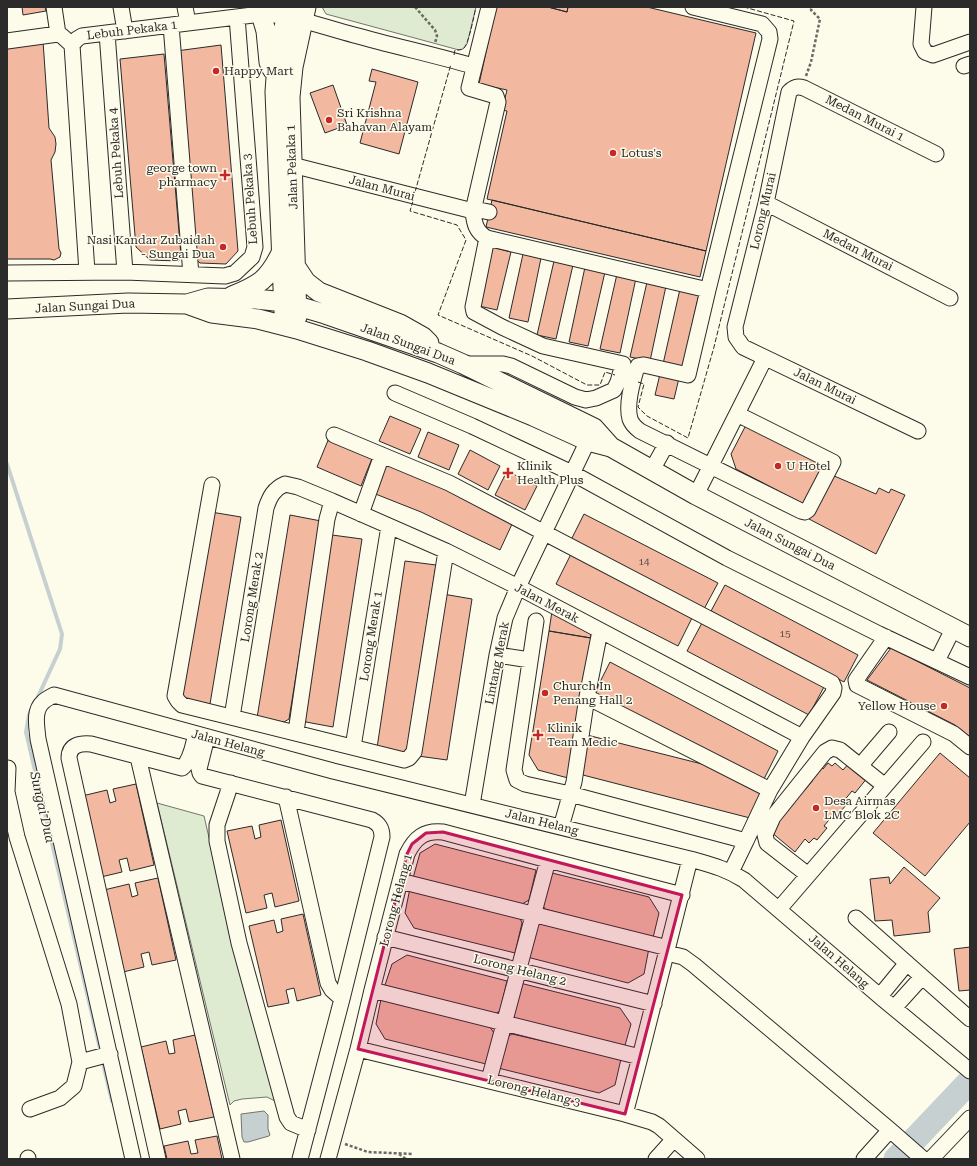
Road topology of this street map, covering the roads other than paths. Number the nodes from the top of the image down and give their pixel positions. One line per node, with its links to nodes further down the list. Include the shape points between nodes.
1 (54, 7): 13 (street)
2 (121, 7): 11 (street)
3 (185, 7): 9 (street)
4 (488, 7): 17 (street)
5 (693, 7): 32 (street, via 762,24 769,32 770,39 708,265)
6 (924, 7): 15 (street, via 921,44 925,52 933,55)
7 (254, 13): 8 (street, Lebuh Pekaka 1); 9 (street, Lebuh Pekaka 1); 18 (main road, via 266,32 269,62); 31 (street, Lebuh Pekaka 3, via 255,247 252,257 235,273 225,276)
8 (296, 13): 17 (street, Lebuh Pekaka 1, via 354,36); 18 (main road, Jalan Pekaka 1, via 277,63); 21 (main road, Jalan Pekaka 1, via 290,97)
9 (188, 23): 10 (street, Lebuh Pekaka 1)
10 (171, 25): 11 (street, Lebuh Pekaka 1); 31 (street)
11 (125, 31): 12 (street, Lebuh Pekaka 1)
12 (107, 33): 16 (street, Lebuh Pekaka 1, via 82,36); 29 (street, Lebuh Pekaka 4)
13 (58, 34): 14 (street); 16 (street)
14 (7, 41)
15 (970, 42)
16 (72, 45): 28 (street, Lebuh Pekaka 1)
17 (473, 66): 23 (street, via 469,88 496,96 498,102)
18 (276, 75): 26 (main road, Jalan Pekaka 1)
19 (797, 88): 20 (street, Medan Murai 1); 22 (street, Lorong Murai, via 789,92)
20 (936, 154)
21 (292, 165): 23 (street, Jalan Murai); 27 (main road, Jalan Pekaka 1)
22 (766, 203): 34 (street, Medan Murai); 39 (street, Lorong Murai, via 735,327)
23 (473, 210): 24 (street, Jalan Murai); 25 (street, via 474,223 478,231)
24 (489, 212)
25 (487, 238): 32 (street); 42 (street, via 474,312 543,346 623,364 614,390 586,400 511,366)
26 (281, 253): 33 (main road, via 264,279); 36 (main road, Jalan Pekaka 1)
27 (296, 267): 36 (main road, Jalan Pekaka 1); 40 (main road, via 306,282 319,292 400,324 422,337)
28 (88, 272): 29 (street, Lebuh Pekaka 3); 30 (street, Lebuh Pekaka 3)
29 (125, 272): 31 (street, Lebuh Pekaka 3)
30 (7, 273)
31 (191, 275)
32 (708, 290): 48 (street, via 688,375 644,364 636,370 628,409 631,420 640,431)
33 (227, 298): 35 (main road, Jalan Sungai Dua, via 208,298); 36 (main road, Jalan Sungai Dua)
34 (950, 298)
35 (187, 304): 37 (main road, Jalan Sungai Dua, via 128,303); 38 (main road, Jalan Sungai Dua, via 212,313 258,318)
36 (290, 304): 38 (main road, Jalan Pekaka 1); 40 (main road, Jalan Sungai Dua)
37 (7, 309)
38 (291, 327): 47 (main road, Jalan Sungai Dua, via 367,351 533,416)
39 (736, 337): 41 (street, Jalan Murai, via 743,347)
40 (438, 353): 42 (main road, Jalan Sungai Dua)
41 (765, 358): 44 (street); 45 (street, Jalan Murai)
42 (463, 364): 47 (main road, Jalan Sungai Dua)
43 (395, 393): 52 (street)
44 (737, 414): 50 (street); 50 (street, via 833,462 805,512)
45 (918, 431)
46 (334, 435): 49 (street)
47 (591, 435): 51 (main road, Jalan Sungai Dua); 52 (street, Lintang Merak)
48 (667, 443): 50 (street); 51 (street)
49 (382, 455): 57 (street); 59 (street, via 449,483)
50 (711, 466): 55 (street)
51 (652, 470): 55 (main road, Jalan Sungai Dua)
52 (572, 473): 59 (street, Lintang Merak); 65 (street, via 727,558)
53 (285, 484): 56 (street, Jalan Merak); 71 (street, Lorong Merak 2, via 272,494 266,508)
54 (212, 485): 71 (street, via 175,696 182,705)
55 (696, 495): 64 (main road, Jalan Sungai Dua)
56 (332, 501): 57 (street, Jalan Merak); 72 (street, via 327,519)
57 (361, 514): 58 (street, Jalan Merak)
58 (389, 526): 60 (street, Jalan Merak); 77 (street, Lorong Merak 1)
59 (544, 533): 61 (street, Lintang Merak); 75 (street, via 832,683 833,692)
60 (446, 551): 61 (street, Jalan Merak); 77 (street, via 414,752 410,758 404,760)
61 (518, 587): 63 (street, Jalan Merak); 66 (street, Lintang Merak, via 505,618)
62 (536, 621): 67 (street)
63 (600, 631): 70 (street); 75 (street, Jalan Merak)
64 (965, 632): 68 (street)
65 (886, 638): 68 (street); 78 (street, via 856,680 858,686 954,734)
66 (498, 655): 67 (street); 87 (street, Lintang Merak)
67 (530, 660): 85 (street, via 515,775 517,780 525,784)
68 (937, 661): 69 (street)
69 (970, 678)
70 (587, 697): 84 (street); 85 (street)
71 (232, 717): 72 (street)
72 (296, 732): 77 (street)
73 (889, 732): 80 (street)
74 (202, 736): 79 (street, via 182,768); 82 (street, via 198,769 200,773 202,776); 87 (street, Jalan Helang); 114 (street, Jalan Helang, via 54,695 42,702 36,712 38,739)
75 (802, 737): 84 (street)
76 (923, 742): 83 (street)
77 (353, 747)
78 (970, 747)
79 (138, 757): 127 (street, via 83,743 71,749 69,753); 128 (street)
80 (860, 766): 83 (street); 95 (street, via 840,750 832,748 825,752 773,816 765,835 767,842)
81 (8, 768): 89 (street, via 7,792)
82 (231, 783): 86 (street); 122 (street, via 217,832 239,943 287,1117 291,1123)
83 (886, 786): 95 (street)
84 (770, 790): 90 (street)
85 (570, 794): 88 (street); 90 (street)
86 (286, 797): 108 (street, via 328,983); 108 (street, via 372,820 382,831)
87 (472, 805): 88 (street, Jalan Helang)
88 (560, 827): 92 (street, Jalan Helang)
89 (15, 828): 91 (street); 116 (street)
90 (746, 840): 94 (street)
91 (7, 842)
92 (690, 859): 94 (street, Jalan Helang); 97 (street)
93 (548, 860): 96 (street, Lorong Helang 1, via 435,831 419,836 412,844); 97 (street, Lorong Helang 1); 99 (street)
94 (731, 872): 98 (street, Jalan Helang)
95 (808, 875): 98 (street)
96 (400, 881): 99 (street); 101 (street, Lorong Helang 1)
97 (682, 894): 102 (street)
98 (779, 909): 107 (street, Jalan Helang)
99 (533, 914): 102 (street); 104 (street)
100 (856, 918): 103 (street)
101 (385, 937): 104 (street, Lorong Helang 2); 106 (street, Lorong Helang 1)
102 (667, 950): 109 (street); 123 (street, via 694,965)
103 (907, 963): 105 (street); 107 (street)
104 (518, 970): 109 (street, Lorong Helang 2); 112 (street)
105 (922, 977): 110 (street); 111 (street)
106 (372, 990): 112 (street); 113 (street, Lorong Helang 1)
107 (880, 996): 110 (street, Jalan Helang)
108 (342, 998): 122 (street)
109 (654, 1004): 115 (street)
110 (894, 1008): 117 (street, Jalan Helang)
111 (970, 1019)
112 (504, 1023): 115 (street); 118 (street)
113 (358, 1049): 118 (street, Lorong Helang 3); 130 (street, Lorong Helang 1)
114 (109, 1054): 116 (street); 126 (street)
115 (640, 1057): 120 (street)
116 (87, 1060): 119 (street, via 74,1086 60,1098)
117 (969, 1070)
118 (489, 1080): 120 (street, Lorong Helang 3)
119 (30, 1109)
120 (625, 1114): 124 (street, Lorong Helang 3, via 652,1122)
121 (970, 1118): 134 (street)
122 (308, 1130): 129 (street)
123 (895, 1134): 125 (street); 133 (street)
124 (674, 1139): 131 (street); 132 (street, Lorong Helang 3)
125 (919, 1156)
126 (133, 1159)
127 (158, 1159)
128 (232, 1159)
129 (300, 1159)
130 (328, 1159)
131 (656, 1159)
132 (697, 1159)
133 (864, 1159)
134 (931, 1159)

